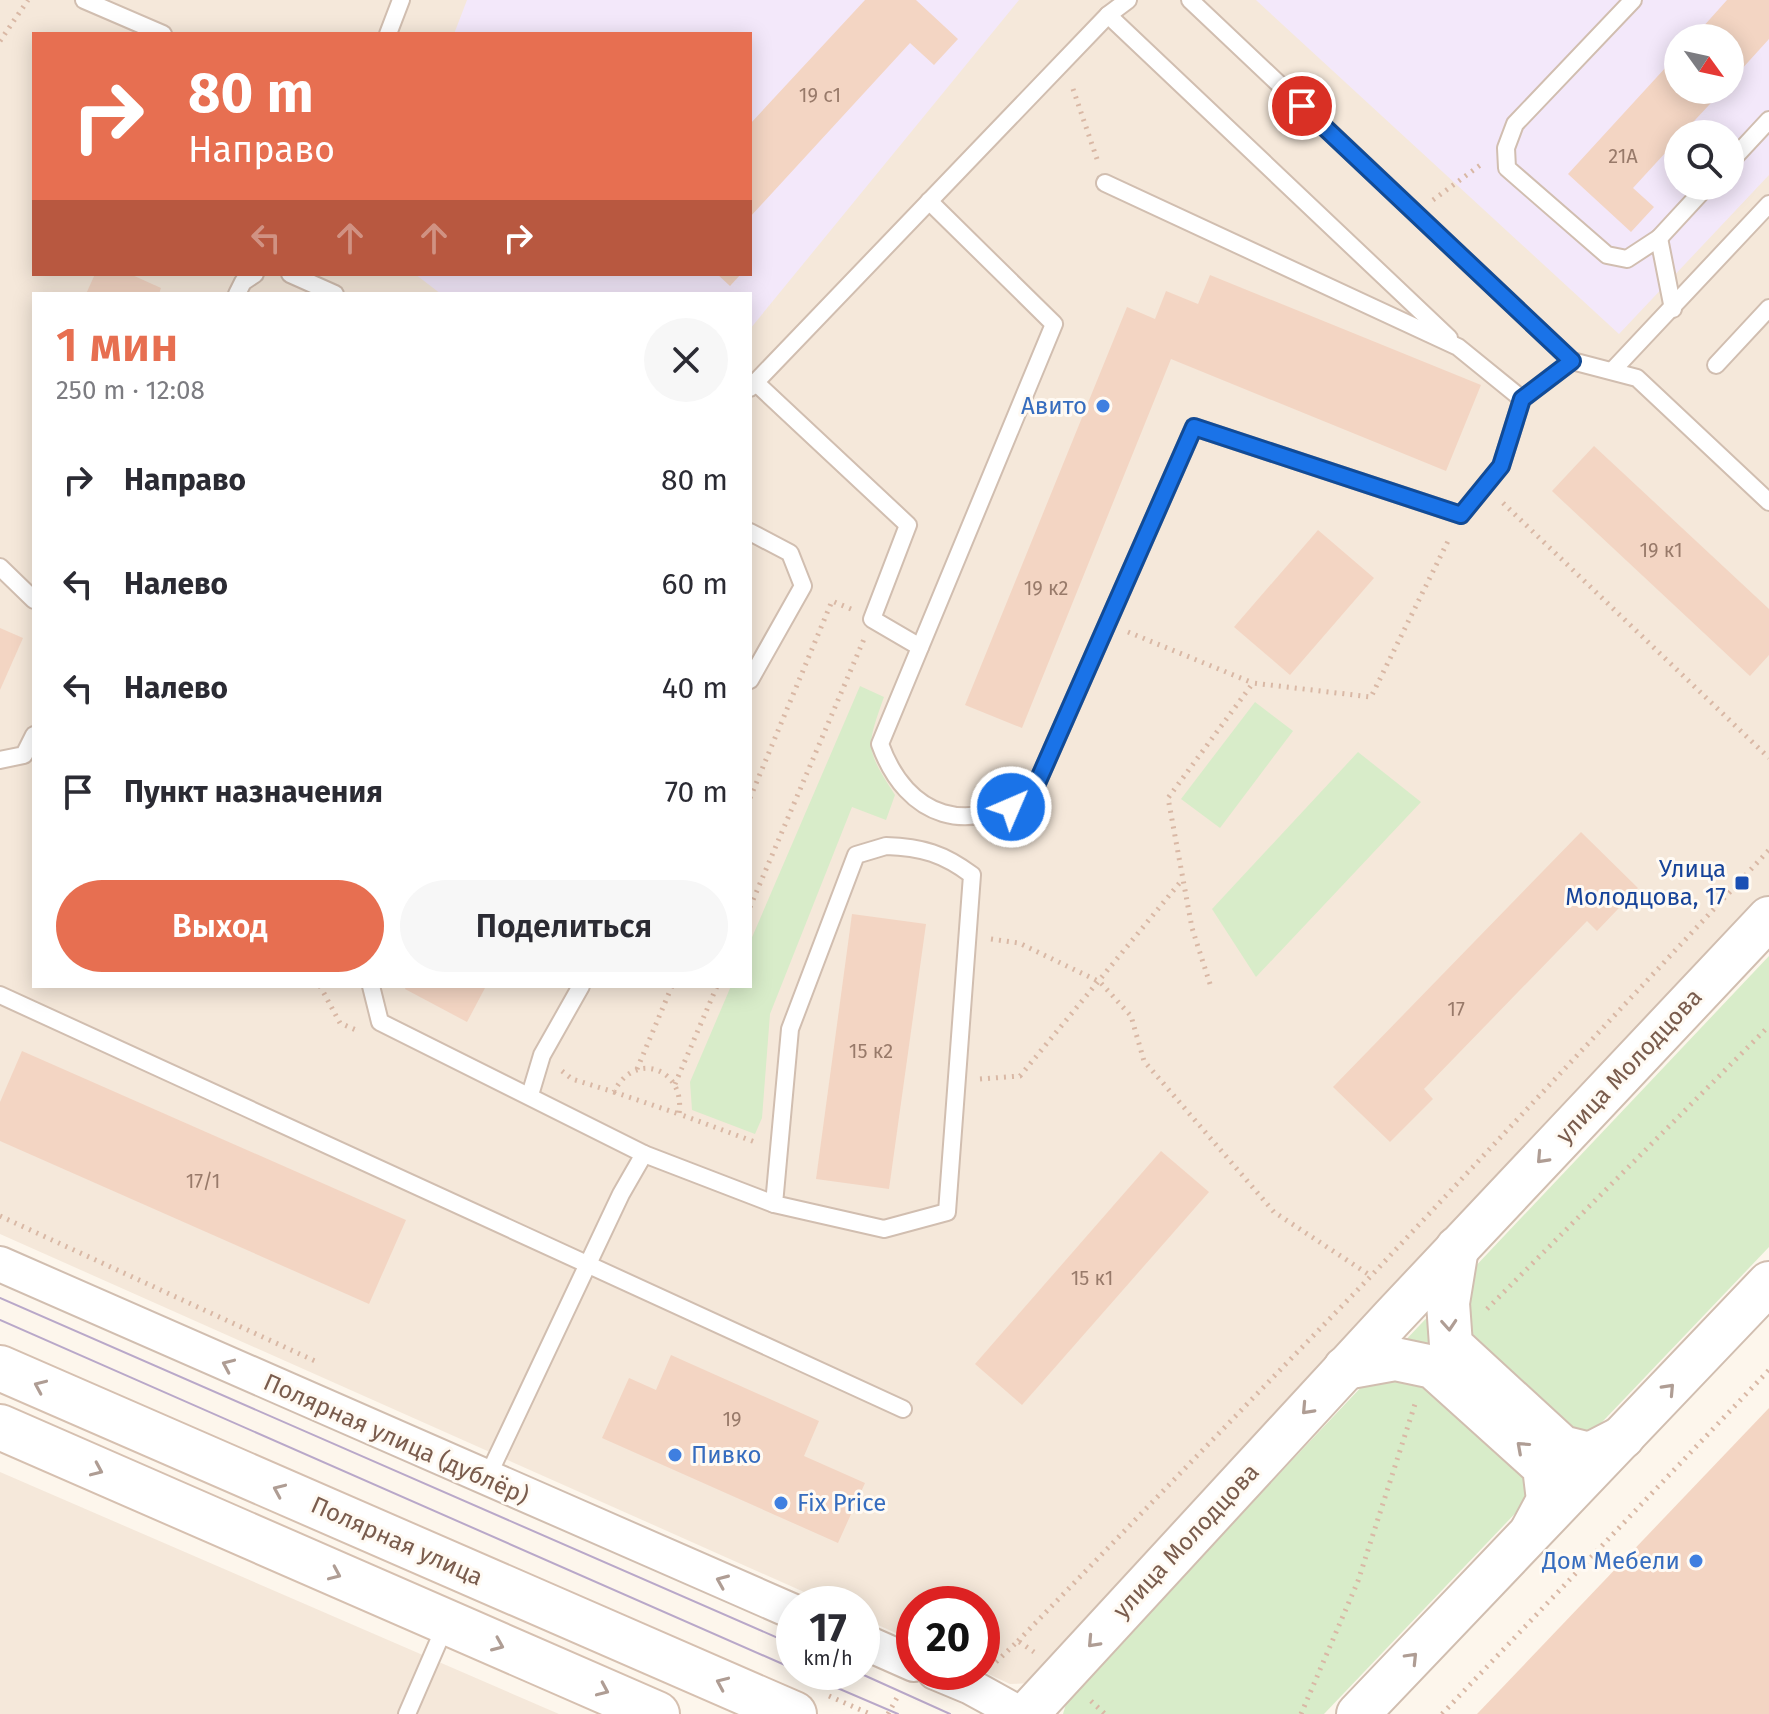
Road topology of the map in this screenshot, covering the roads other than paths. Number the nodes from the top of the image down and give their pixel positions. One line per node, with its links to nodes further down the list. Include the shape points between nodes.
1 (84, 0): 7 (lane)
2 (401, 0): 8 (lane)
3 (1128, 0): 6 (lane)
4 (1190, 0): 23 (lane)
5 (1633, 0): 15 (lane, via 1515,124 1506,148 1507,168 1607,255 1627,259)
6 (1108, 15): 13 (lane); 22 (lane)
7 (158, 32)
8 (389, 32)
9 (1769, 120): 10 (lane)
10 (1744, 147)
11 (1105, 183): 22 (lane)
12 (1694, 200): 15 (lane)
13 (929, 201): 26 (lane); 32 (lane, via 1054,324)
14 (1769, 204): 21 (lane)
15 (1659, 238): 21 (lane)
16 (252, 276): 18 (lane)
17 (294, 276): 19 (lane)
18 (238, 292)
19 (330, 292)
20 (1769, 308): 24 (lane)
21 (1673, 309): 25 (lane)
22 (1458, 347): 27 (lane)
23 (1572, 361): 25 (lane); 27 (lane)
24 (1716, 365)
25 (1612, 371): 28 (lane, via 1637,378)
26 (753, 385): 32 (lane, via 908,525 872,619)
27 (1522, 399): 32 (lane, via 1501,466 1461,515 1194,427 1034,790 1011,807 985,816 957,817 907,793 890,770 880,744)
28 (1769, 502)
29 (752, 533): 33 (lane, via 790,553 803,586)
30 (0, 567): 31 (lane)
31 (32, 598)
32 (920, 647)
33 (752, 676)
34 (32, 739): 35 (lane, via 24,755)
35 (0, 760)
36 (1769, 918): 43 (street, улица Молодцова, one-way to 43)
37 (372, 988): 40 (lane, via 380,1022)
38 (580, 988): 40 (lane, via 542,1055)
39 (0, 995): 45 (lane)
40 (530, 1095): 41 (lane)
41 (644, 1154): 42 (lane); 45 (lane)
42 (774, 1204): 42 (lane, via 884,1229 947,1212 972,875 947,857 917,846 886,846 856,855 790,1029)
43 (1457, 1248): 48 (street, улица Молодцова); 51 (street, one-way to 51, via 1448,1303 1451,1345 1562,1447 1590,1454)
44 (0, 1264): 52 (street, Полярная улица (дублёр), one-way to 44)
45 (586, 1267): 49 (lane); 52 (lane)
46 (1769, 1283): 51 (street, one-way to 46)
47 (0, 1368): 59 (main road, Полярная улица, one-way to 47)
48 (1345, 1368): 53 (street, one-way to 48, via 1548,1500 1544,1467 1433,1367 1395,1359); 61 (street, улица Молодцова, one-way to 61)
49 (903, 1409)
50 (0, 1427): 55 (main road, one-way to 55)
51 (1623, 1437): 53 (street)
52 (486, 1480): 54 (street, Полярная улица (дублёр), one-way to 52)
53 (1528, 1538): 62 (street, one-way to 53)
54 (776, 1604)
55 (447, 1623): 57 (lane); 58 (main road, one-way to 58)
56 (976, 1690): 60 (street)
57 (407, 1714)
58 (657, 1714)
59 (794, 1714)
60 (1020, 1714)
61 (1027, 1714)
62 (1358, 1714)

